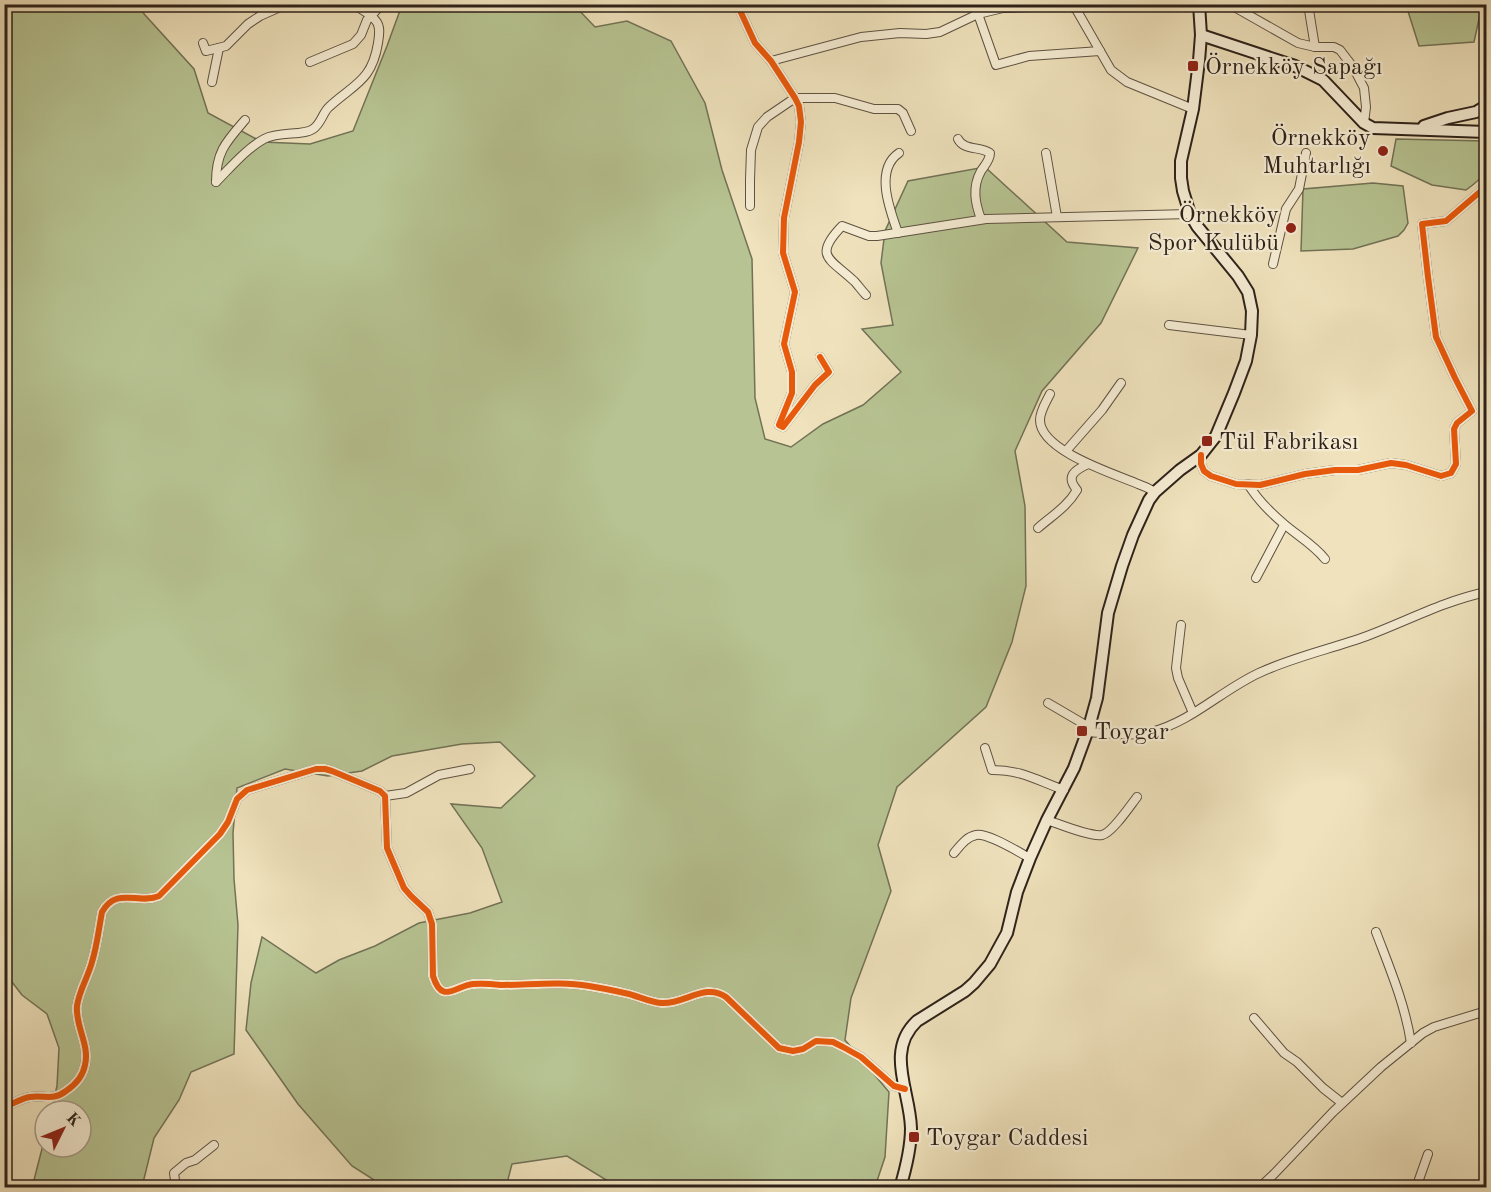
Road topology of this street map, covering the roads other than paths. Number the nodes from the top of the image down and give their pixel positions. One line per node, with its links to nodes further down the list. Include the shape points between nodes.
1 (280, 4): 16 (street)
2 (354, 4): 12 (street)
3 (382, 4): 12 (street)
4 (737, 4): 18 (street, via 755,43)
5 (1155, 4): 9 (street)
6 (1199, 4): 13 (main road)
7 (1228, 4): 15 (street, via 1298,43)
8 (1308, 4): 15 (street)
9 (1142, 6)
10 (1076, 7): 11 (street, via 1004,8); 17 (street)
11 (978, 14): 17 (street, via 996,65 1029,56); 18 (street, via 940,32 861,37)
12 (370, 16): 19 (street, via 353,44); 24 (street, via 378,22 377,48 361,83 327,109 313,129 264,139 216,182 221,151)
13 (1201, 35): 23 (main road); 25 (main road, via 1295,66 1323,80)
14 (203, 43): 16 (street, via 206,51)
15 (1315, 47): 25 (street, via 1335,47 1353,67 1364,88)
16 (219, 48): 20 (street)
17 (1100, 51): 23 (street, via 1112,70 1127,82)
18 (771, 61): 21 (street)
19 (310, 62)
20 (212, 82)
21 (795, 98): 27 (street, via 835,98 874,109 898,109); 34 (street, via 758,127 751,150); 43 (street, via 801,122 784,218 783,253 795,292 784,344 792,372 792,393 779,425 783,427 828,372)
22 (1486, 106): 26 (main road)
23 (1193, 109): 35 (main road, via 1181,170)
24 (245, 120)
25 (1364, 123): 26 (main road, via 1373,128)
26 (1418, 128): 28 (main road)
27 (911, 130)
28 (1486, 132)
29 (958, 139): 37 (street, via 965,146 990,153 975,189)
30 (899, 153): 38 (street, via 885,177 888,207)
31 (1046, 153): 36 (street)
32 (1306, 153): 39 (street, via 1299,189 1286,209)
33 (1486, 182): 49 (street, via 1446,221 1422,224 1436,337 1472,411 1454,429 1456,464 1451,473 1441,476 1391,463)
34 (750, 206)
35 (1190, 214): 36 (street); 42 (main road, via 1244,284 1251,305)
36 (1057, 217): 37 (street)
37 (981, 219): 38 (street)
38 (898, 232): 40 (street, via 869,236 842,226 828,244 827,256 832,263)
39 (1273, 264)
40 (866, 296)
41 (1169, 325): 42 (street)
42 (1251, 335): 47 (main road, via 1234,393 1216,436)
43 (820, 357)
44 (1121, 383): 46 (street)
45 (1050, 394): 46 (street, via 1041,412 1041,427 1052,442)
46 (1066, 451): 48 (street)
47 (1201, 455): 49 (street, via 1204,471 1211,476); 50 (main road)
48 (1088, 464): 50 (street); 52 (street, via 1074,472 1074,496)
49 (1248, 484): 51 (street)
50 (1155, 492): 59 (main road, via 1133,535 1108,613 1097,698)
51 (1284, 525): 53 (street); 54 (street)
52 (1038, 528)
53 (1325, 559)
54 (1256, 578)
55 (1486, 592): 58 (street, via 1340,646 1278,664 1245,679)
56 (1181, 625): 58 (street, via 1176,668)
57 (1048, 703): 59 (street)
58 (1192, 713): 59 (street, via 1151,732)
59 (1088, 730): 62 (main road)
60 (985, 748): 62 (street, via 992,770 1026,774)
61 (470, 769): 63 (street, via 439,775 406,793)
62 (1064, 790): 65 (main road)
63 (385, 796): 72 (street, via 387,848 404,888 431,917 433,976 442,991 449,993 473,984 575,984 667,1003 716,991 779,1048 793,1051 816,1041 833,1042 861,1057 894,1086); 74 (street, via 325,769 241,794 220,834 166,891 146,900 120,897 109,902 102,912 92,964 78,998 77,1016 86,1048 79,1078 58,1096 32,1097)
64 (1137, 797): 65 (street, via 1105,834 1074,830)
65 (1047, 820): 67 (main road)
66 (954, 853): 67 (street, via 977,835)
67 (1030, 858): 72 (main road, via 1007,933 990,964 975,983 923,1017 907,1033 901,1054)
68 (1376, 932): 71 (street, via 1408,1020)
69 (1486, 1011): 71 (street, via 1434,1027)
70 (1254, 1018): 73 (street, via 1284,1053)
71 (1411, 1043): 73 (street)
72 (905, 1089): 78 (main road, via 911,1138)
73 (1342, 1103): 79 (street)
74 (4, 1107)
75 (214, 1145): 77 (street, via 174,1173)
76 (1428, 1154): 80 (street)
77 (176, 1188)
78 (900, 1188)
79 (1259, 1188)
80 (1416, 1188)

